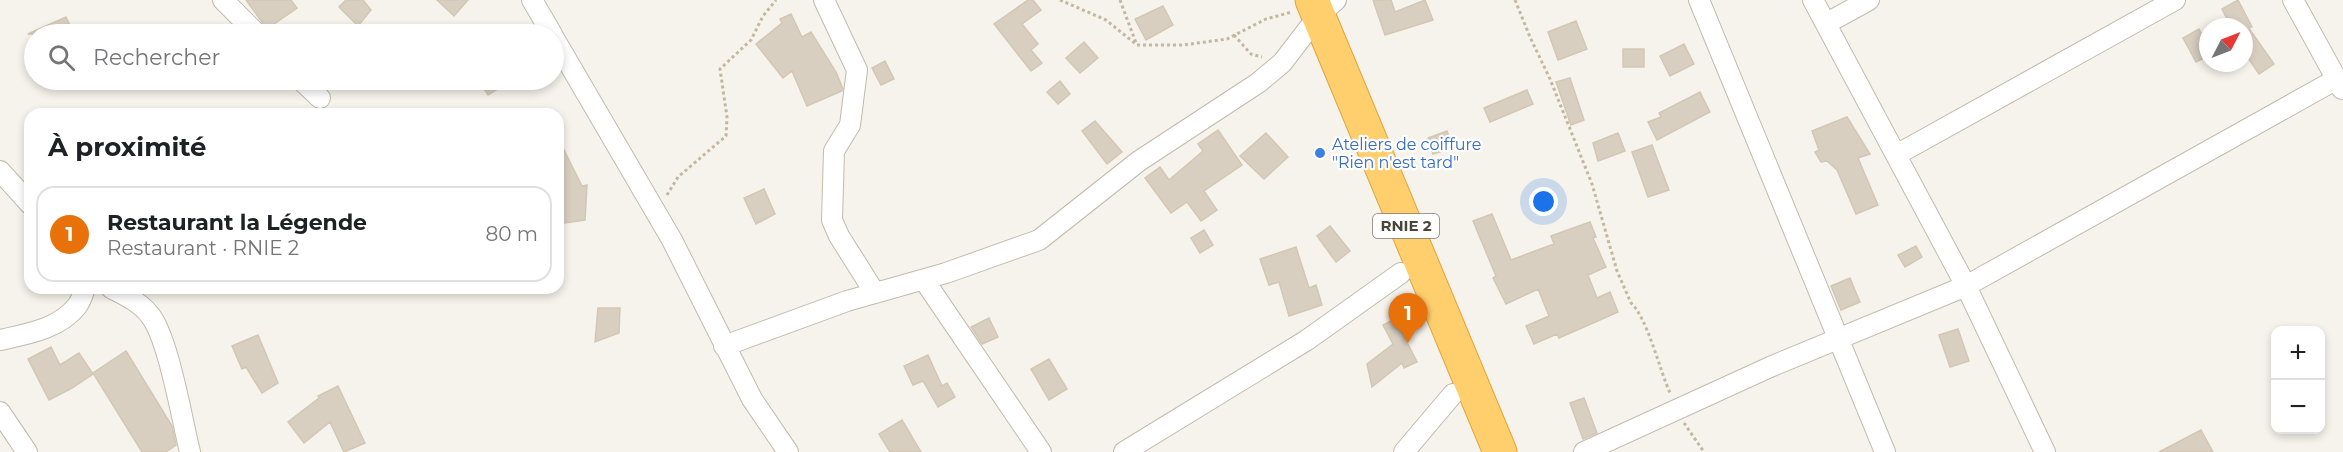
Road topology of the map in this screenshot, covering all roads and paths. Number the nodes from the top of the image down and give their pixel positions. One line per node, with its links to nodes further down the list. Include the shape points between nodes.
1 (223, 0): 15 (street)
2 (532, 0): 16 (street)
3 (776, 0): 27 (path, via 751,40 720,69 726,136 678,177)
4 (824, 0): 31 (street, via 857,70 850,125 834,151 832,220)
5 (1063, 0): 18 (path, via 1106,20)
6 (1120, 0): 18 (path)
7 (1515, 0): 38 (path, via 1592,184 1617,271 1646,326)
8 (1699, 0): 34 (street)
9 (1813, 0): 14 (street)
10 (1869, 0): 14 (street)
11 (2175, 0): 24 (street)
12 (2293, 0): 21 (street)
13 (1310, 10): 17 (path, via 1266,19); 20 (street); 28 (highway, RNIE 2 / RNIE 2); 47 (highway, RNIE 2 / RNIE 2)
14 (1827, 23): 24 (street)
15 (247, 24)
16 (546, 24)
17 (1234, 35): 18 (path, via 1183,45); 20 (path, via 1251,54)
18 (1137, 45)
19 (564, 55): 27 (street)
20 (1282, 63): 29 (street, via 1222,108 1139,161 1039,240)
21 (2340, 85): 30 (street)
22 (312, 90): 23 (street)
23 (320, 98)
24 (1896, 154): 30 (street)
25 (0, 171): 26 (street)
26 (24, 197)
27 (656, 213): 36 (street)
28 (1401, 273): 37 (highway, RNIE 2 / RNIE 2); 44 (street, via 1307,340)
29 (924, 280): 31 (street); 43 (street)
30 (1966, 286): 34 (street); 51 (street)
31 (875, 293): 36 (street)
32 (83, 294): 35 (street, via 79,305 65,317 38,332)
33 (122, 294): 41 (street, via 149,314 161,333)
34 (1839, 339): 38 (street); 50 (street)
35 (0, 340)
36 (724, 346): 42 (street, via 752,399)
37 (1453, 394): 45 (street); 46 (highway, RNIE 2 / RNIE 2)
38 (1677, 410): 48 (street); 49 (path)
39 (0, 411): 40 (street)
40 (27, 452)
41 (190, 452)
42 (788, 452)
43 (1041, 452)
44 (1124, 452)
45 (1404, 452)
46 (1477, 452)
47 (1500, 452)
48 (1584, 452)
49 (1704, 452)
50 (1885, 452)
51 (2045, 452)

